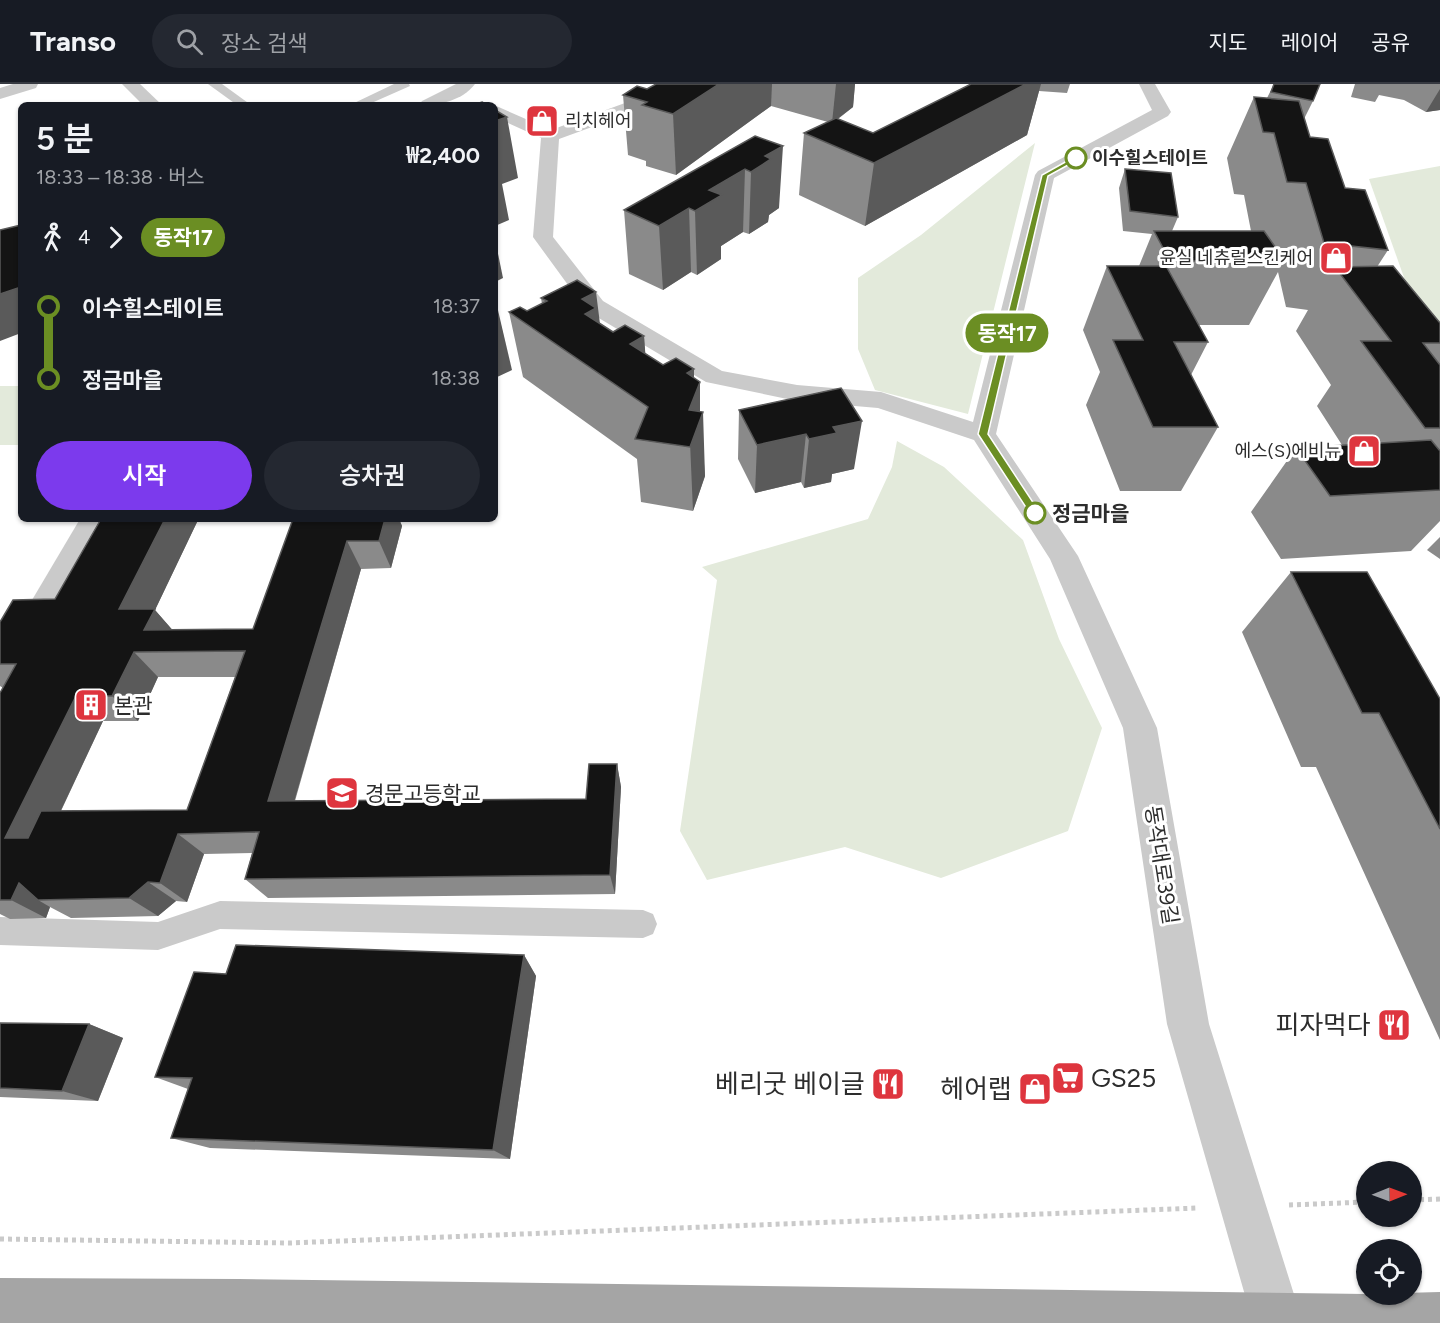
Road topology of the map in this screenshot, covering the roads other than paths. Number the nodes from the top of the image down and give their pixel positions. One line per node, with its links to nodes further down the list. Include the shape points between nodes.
1 (30, 84): 8 (street)
2 (130, 84): 10 (street)
3 (214, 84): 11 (lane)
4 (400, 84): 12 (lane, via 405,87)
5 (693, 84): 15 (street)
6 (1147, 84): 16 (street, via 1162,112 1045,175)
7 (460, 89): 9 (street); 13 (street)
8 (0, 94)
9 (472, 101)
10 (150, 102)
11 (241, 102)
12 (364, 102)
13 (434, 102)
14 (498, 111): 15 (street)
15 (550, 136): 16 (street, via 543,237 595,306 715,376 797,393 881,400)
16 (983, 434): 24 (street, 동작대로39길, via 1063,556 1140,728 1188,1024)
17 (88, 522): 18 (lane)
18 (0, 675)
19 (643, 924): 20 (lane, via 220,915 159,936)
20 (0, 931)
21 (0, 1302): 22 (main road)
22 (238, 1303): 24 (main road); 25 (lane)
23 (1440, 1317): 24 (main road)
24 (1279, 1321)
25 (132, 1323)

